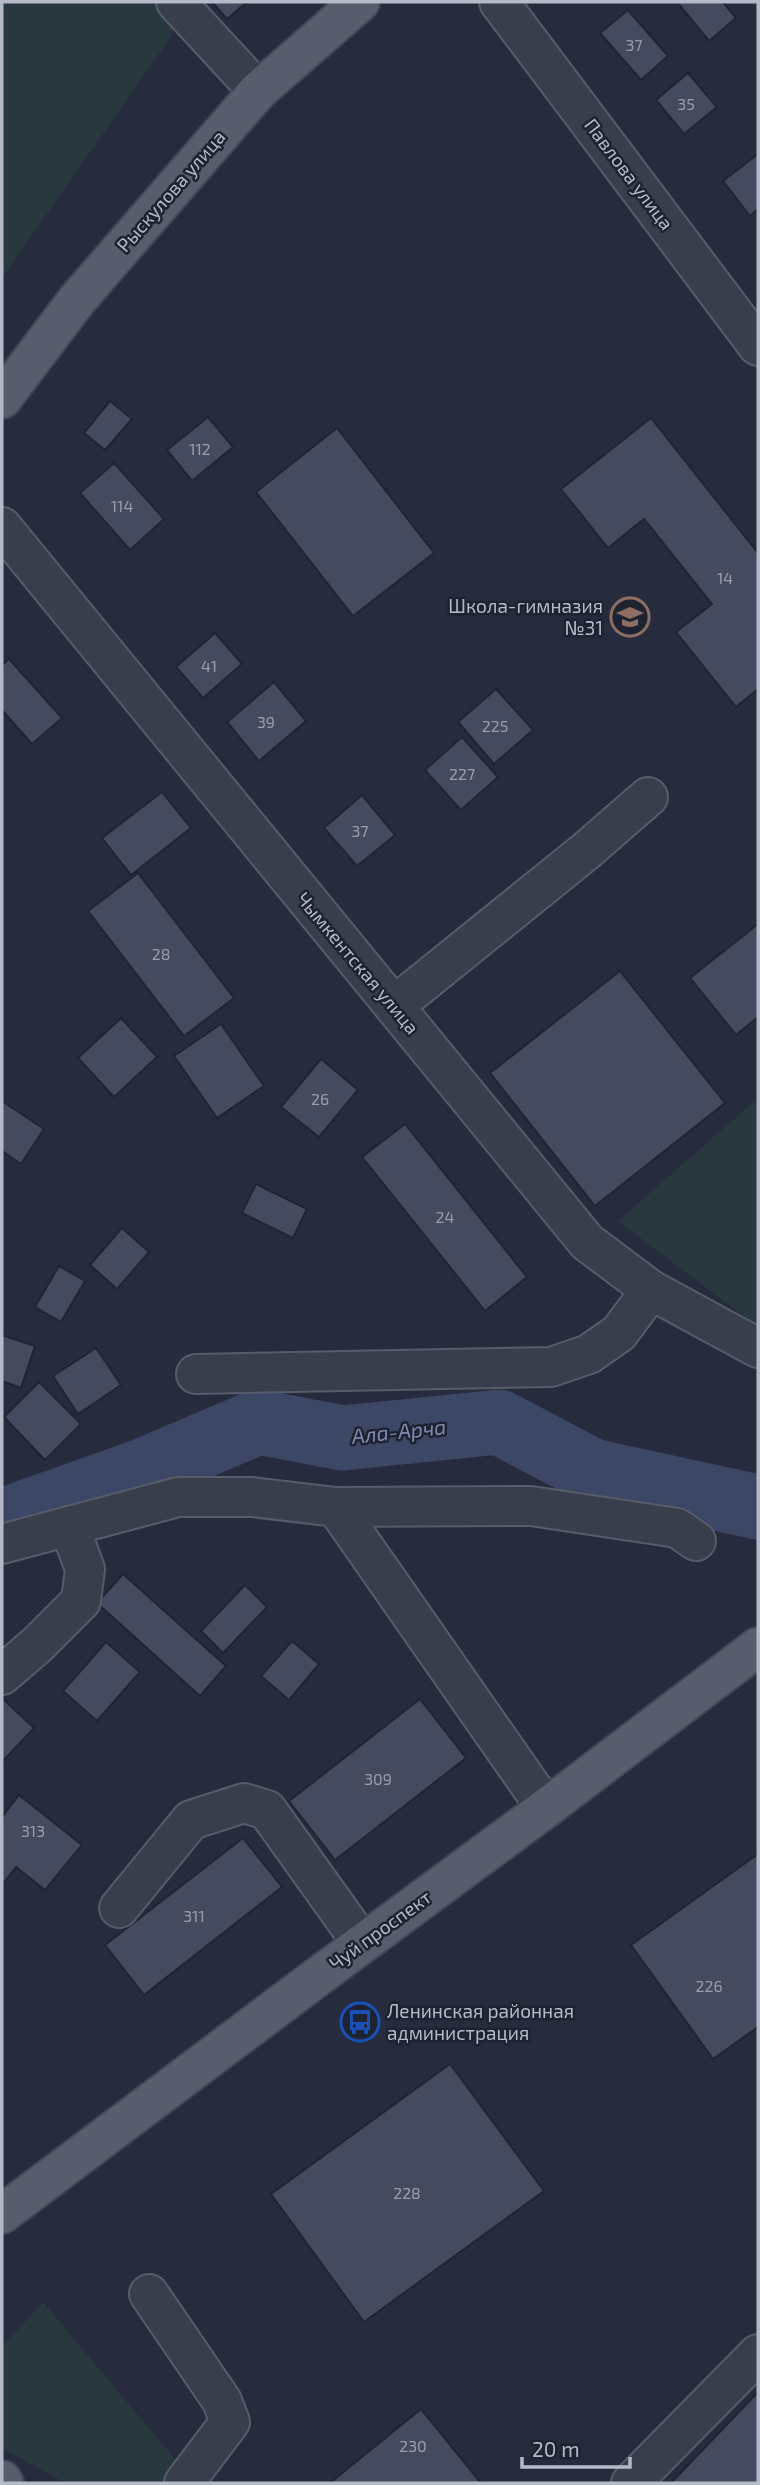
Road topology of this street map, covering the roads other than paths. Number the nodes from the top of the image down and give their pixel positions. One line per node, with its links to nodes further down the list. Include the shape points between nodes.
1 (176, 2): 4 (street)
2 (359, 2): 4 (main road, Рыскулова улица)
3 (499, 2): 5 (street, Павлова улица)
4 (258, 91): 6 (main road, Рыскулова улица, via 77,300)
5 (758, 346)
6 (2, 399)
7 (2, 527): 9 (street, Чымкентская улица)
8 (648, 797): 9 (street)
9 (394, 1006): 10 (street, Чымкентская улица, via 587,1242)
10 (651, 1290): 11 (street, Чымкентская улица); 12 (street, via 618,1332 589,1354 551,1367)
11 (758, 1349)
12 (196, 1374)
13 (335, 1507): 14 (street, via 252,1497 178,1497); 15 (street, via 531,1506 664,1525); 19 (street)
14 (69, 1526): 16 (street); 18 (street, via 85,1569 81,1601)
15 (696, 1541)
16 (2, 1544)
17 (758, 1647): 19 (main road, Чуй проспект)
18 (2, 1675)
19 (546, 1808): 21 (main road, Чуй проспект)
20 (119, 1908): 21 (street, via 191,1820 244,1803 267,1810)
21 (362, 1943): 22 (main road, Чуй проспект)
22 (3, 2215)
23 (149, 2294): 25 (street, via 222,2400 230,2422)
24 (758, 2354): 26 (street)
25 (184, 2483)
26 (631, 2483)

